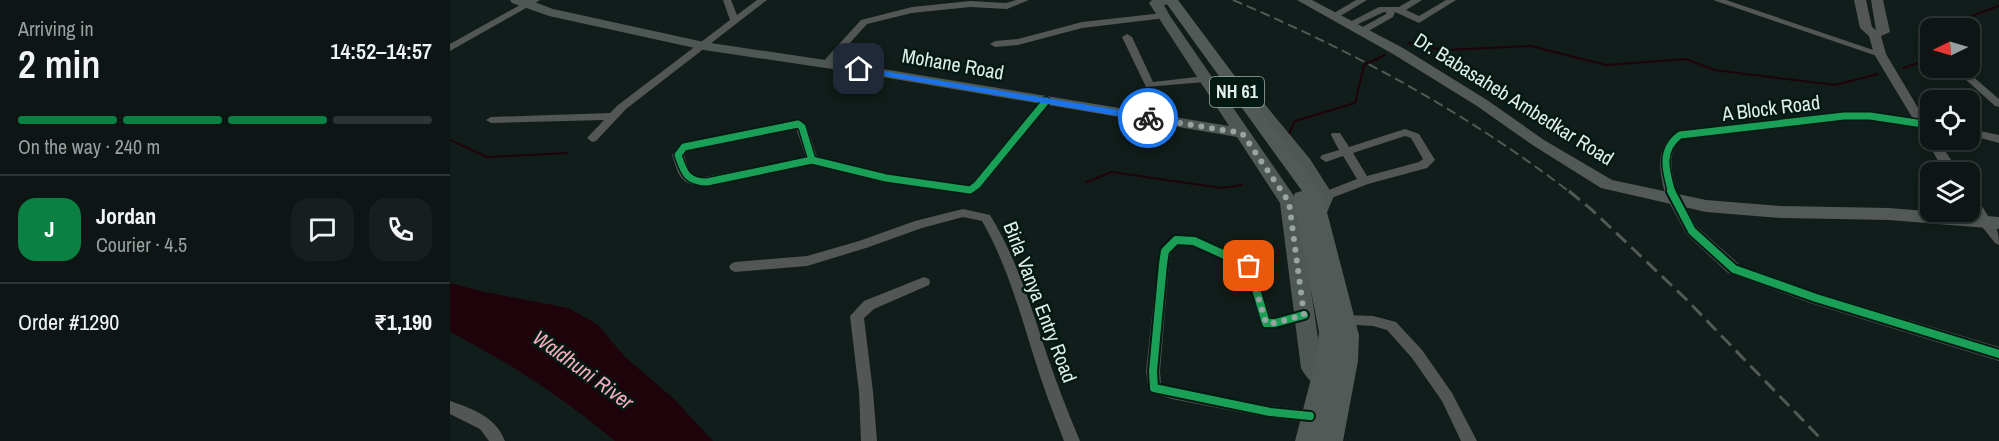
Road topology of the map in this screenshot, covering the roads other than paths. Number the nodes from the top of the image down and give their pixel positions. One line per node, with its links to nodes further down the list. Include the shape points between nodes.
1 (543, 0): 22 (main road, Mohane Road)
2 (728, 0): 18 (street)
3 (763, 0): 18 (street)
4 (1025, 0): 26 (street, via 1007,6 970,4 912,10 864,22)
5 (1178, 0): 46 (main road, via 1287,142)
6 (1303, 0): 19 (main road, Dr. Babasaheb Ambedkar Road)
7 (1314, 0): 17 (main road, Dr. Babasaheb Ambedkar Road)
8 (1363, 0): 17 (street)
9 (1418, 0): 16 (street)
10 (1452, 0): 16 (street, via 1419,20)
11 (1718, 0): 25 (street)
12 (1860, 0): 20 (street, via 1866,28)
13 (1877, 0): 20 (street, via 1884,32)
14 (527, 2): 22 (main road, Mohane Road, via 624,30); 24 (street)
15 (1163, 3): 23 (street, via 1018,42); 28 (main road); 46 (highway, NH 61)
16 (1395, 10): 19 (street)
17 (1339, 12): 19 (main road, Dr. Babasaheb Ambedkar Road)
18 (735, 21): 22 (street)
19 (1359, 26): 45 (main road, Dr. Babasaheb Ambedkar Road, via 1607,184)
20 (1874, 34): 25 (street)
21 (1127, 37): 28 (street, via 1150,85)
22 (709, 42): 26 (main road, Mohane Road); 32 (street)
23 (995, 44)
24 (450, 48)
25 (1880, 54): 33 (street)
26 (830, 61): 30 (main road, Mohane Road); 36 (main road, Mohane Road)
27 (1970, 78): 31 (street)
28 (1207, 82): 29 (street); 36 (main road)
29 (1163, 87)
30 (1046, 101): 36 (main road, Mohane Road); 43 (street, via 970,190 886,178)
31 (1999, 104)
32 (612, 116): 34 (street); 39 (street)
33 (1920, 116)
34 (491, 120)
35 (1920, 123): 45 (street, A Block Road, via 1844,116 1680,135 1673,140 1664,165)
36 (1237, 126): 52 (main road, via 1289,202)
37 (1980, 134): 40 (street)
38 (1336, 135): 41 (street)
39 (591, 138)
40 (1999, 139)
41 (1347, 152): 42 (street); 44 (street); 44 (street, via 1405,132 1415,136 1429,160)
42 (1326, 158)
43 (812, 160): 43 (street, via 692,183 685,177 678,154 684,147 798,124)
44 (1364, 181): 46 (street)
45 (1672, 196): 48 (main road, Dr. Babasaheb Ambedkar Road, via 1706,206 1781,212); 54 (street, via 1692,231 1734,269)
46 (1315, 199): 53 (highway, NH 61); 55 (highway, NH 61, via 1330,332)
47 (1980, 209): 48 (street)
48 (1991, 220): 49 (street)
49 (1999, 240)
50 (735, 267): 60 (street, Birla Vanya Entry Road, via 807,261 963,213 986,218 1029,318)
51 (924, 282): 59 (street, via 869,305 857,316)
52 (1304, 315): 55 (main road, via 1312,368); 57 (street, via 1266,323 1249,266 1194,241 1176,240 1166,251 1162,264 1154,388 1270,412)
53 (1344, 320): 55 (highway, NH 61, via 1349,354); 63 (street, via 1391,326 1447,396)
54 (1999, 354)
55 (1331, 379): 57 (highway, NH 61); 62 (highway, NH 61)
56 (450, 407): 58 (street, via 492,429)
57 (1310, 416): 61 (highway, NH 61)
58 (497, 441)
59 (869, 441)
60 (1072, 441)
61 (1307, 441)
62 (1331, 441)
63 (1469, 441)

